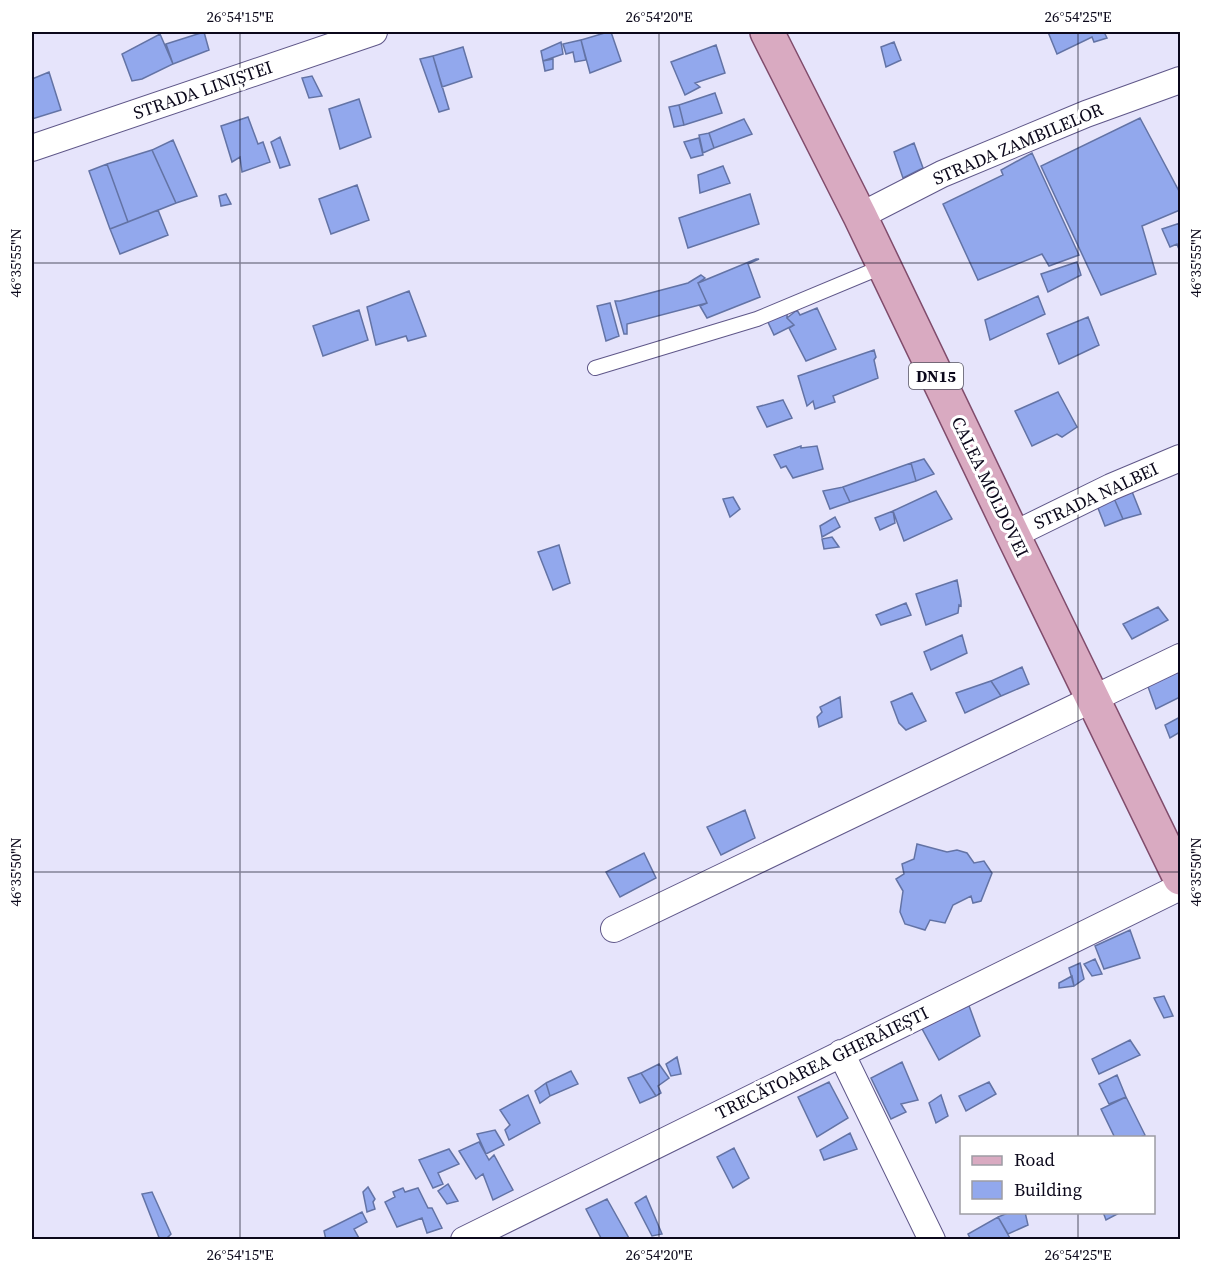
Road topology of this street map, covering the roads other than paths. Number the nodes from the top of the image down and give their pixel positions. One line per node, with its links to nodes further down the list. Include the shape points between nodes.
1 (374, 32): 4 (street, STRADA LINIȘTEI)
2 (767, 32): 5 (main road, CALEA MOLDOVEI / DN15)
3 (1180, 80): 5 (street, STRADA ZAMBILELOR, via 942,174)
4 (32, 148)
5 (860, 216): 6 (main road, CALEA MOLDOVEI / DN15)
6 (884, 266): 7 (lane, via 757,319); 9 (main road, CALEA MOLDOVEI / DN15)
7 (595, 368)
8 (1180, 458): 9 (street, STRADA NALBEI)
9 (1012, 535): 11 (main road, CALEA MOLDOVEI / DN15)
10 (1180, 657): 11 (street)
11 (1092, 699): 12 (main road, CALEA MOLDOVEI / DN15); 14 (street)
12 (1180, 878)
13 (1180, 887): 15 (street, TRECĂTOAREA GHERĂIEȘTI)
14 (615, 929)
15 (841, 1053): 16 (street, TRECĂTOAREA GHERĂIEȘTI); 17 (street)
16 (464, 1239)
17 (932, 1239)

